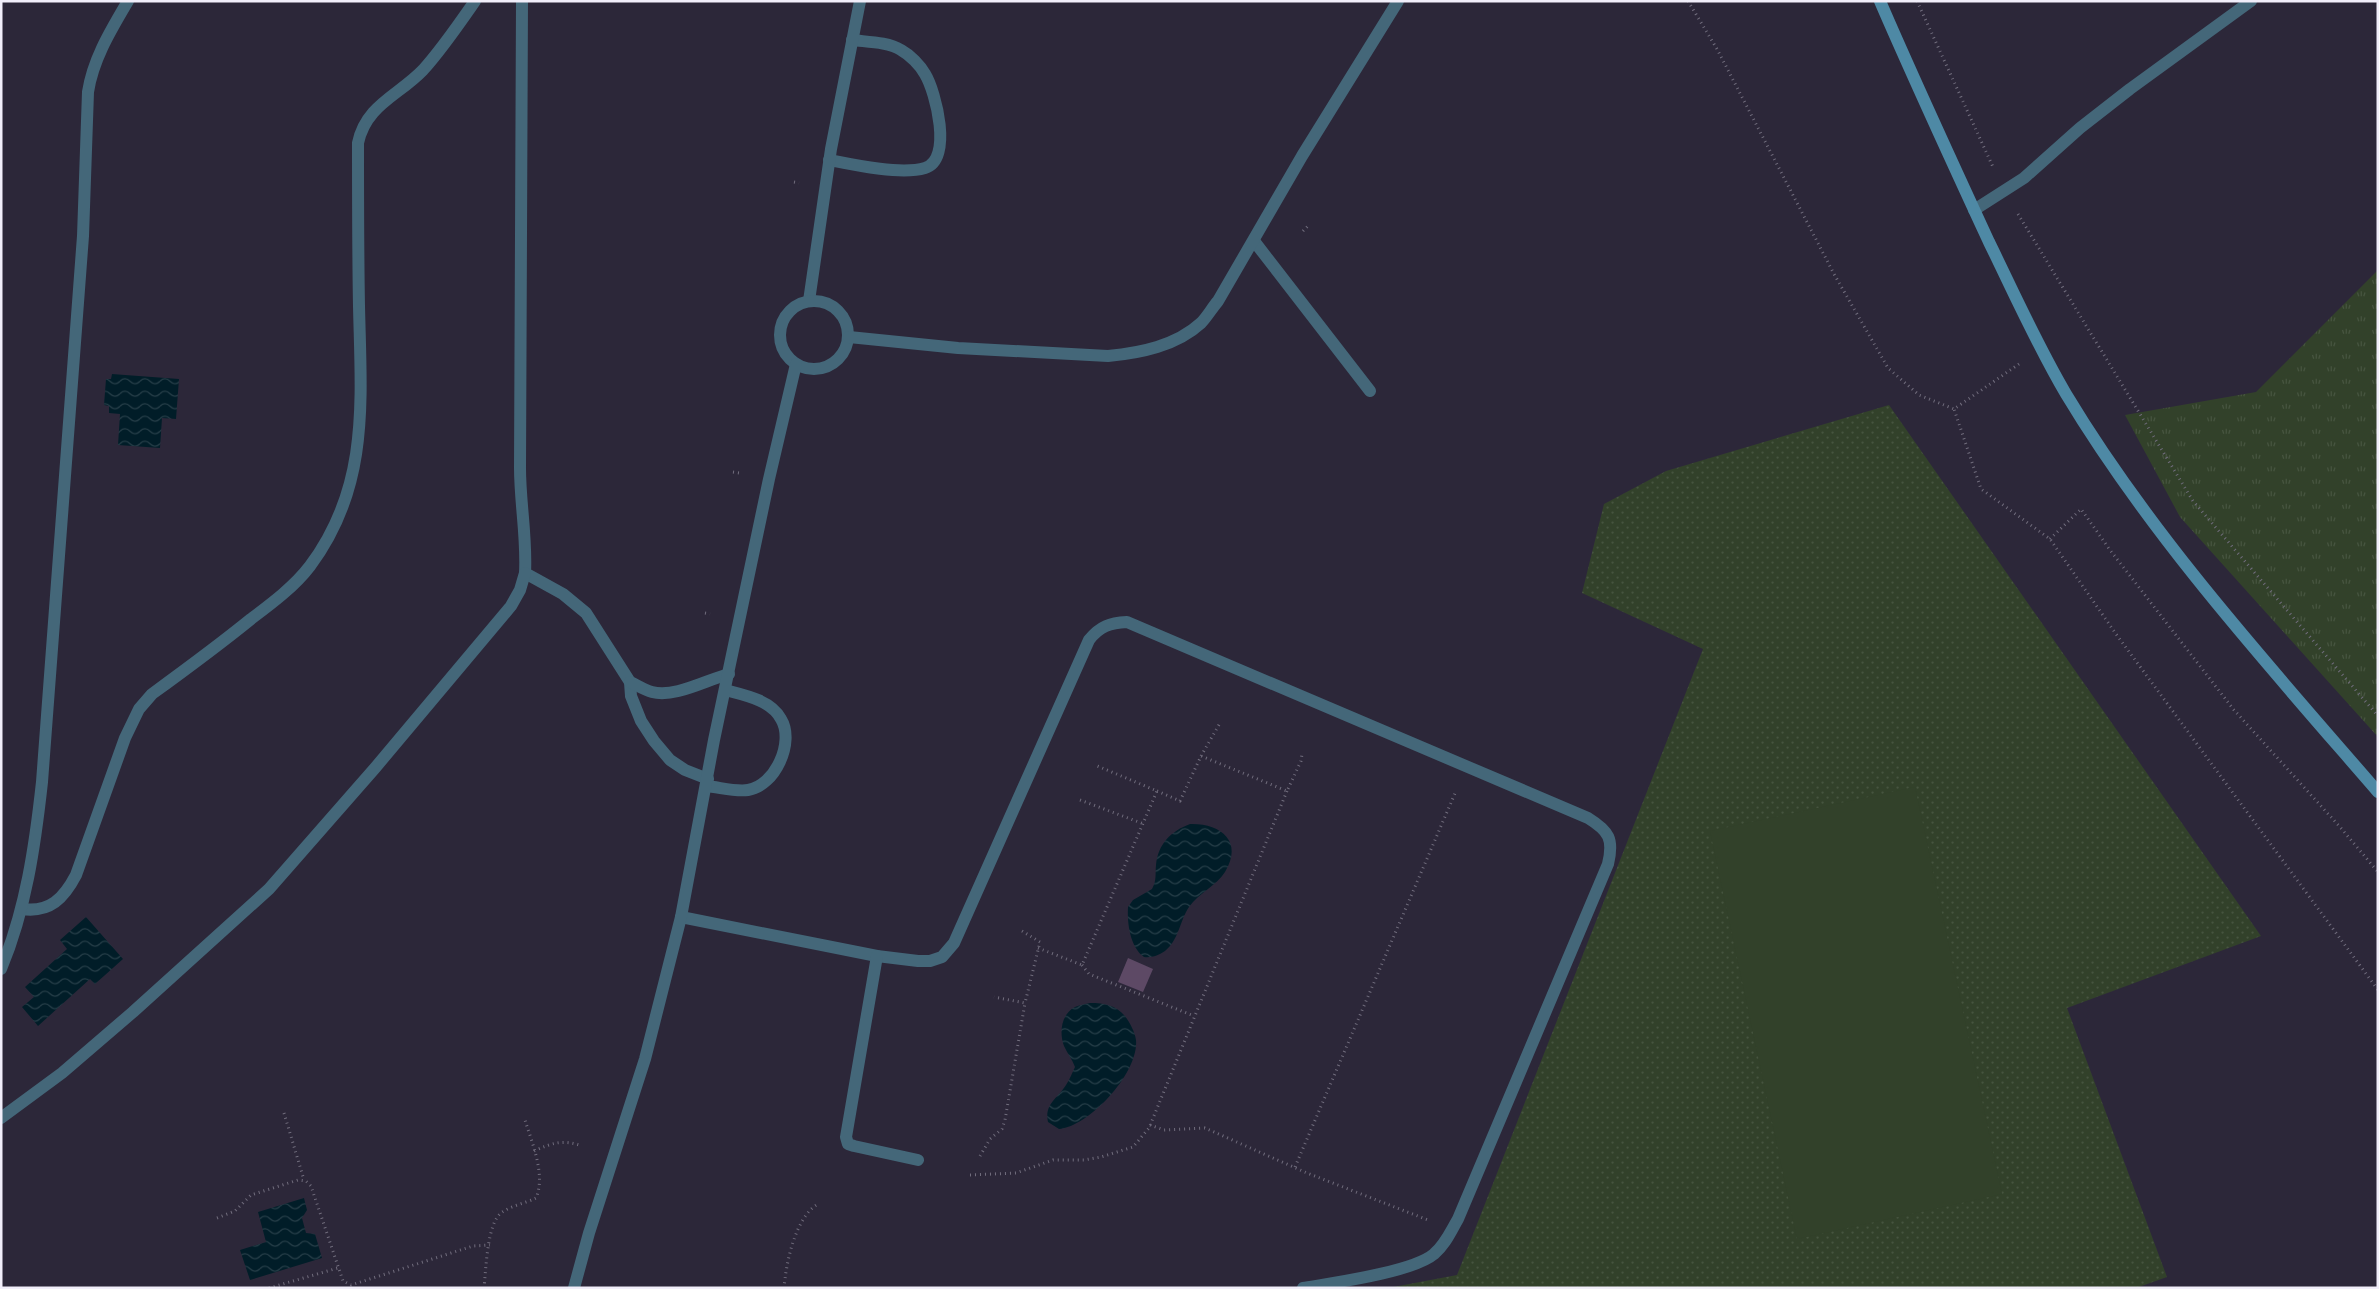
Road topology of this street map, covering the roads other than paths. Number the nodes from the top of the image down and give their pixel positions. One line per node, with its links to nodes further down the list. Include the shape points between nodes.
1 (128, 1): 22 (street, via 90,76 88,92 83,236 48,708 37,828)
2 (475, 1): 22 (street, via 423,70 374,110 360,133 358,447 347,498 332,532 309,568 293,584 145,702 125,738 69,889 48,907)
3 (522, 1): 16 (street, via 520,502)
4 (860, 1): 8 (street)
5 (1398, 1): 11 (street, via 1302,156)
6 (1880, 1): 10 (main road)
7 (2251, 1): 10 (street, via 2130,88 2024,178)
8 (852, 40): 9 (street); 9 (street, via 901,49 915,61 933,90 940,152 933,164 908,170)
9 (829, 160): 12 (street)
10 (1974, 210): 21 (main road, via 2040,349 2092,436 2208,592)
11 (1254, 241): 13 (street, via 1202,322 1174,340 1131,354 1051,354); 15 (street)
12 (809, 301): 13 (street, via 824,302 837,309 846,321); 14 (street, via 796,306 786,316 781,329 786,355)
13 (849, 337): 14 (street, via 844,353 830,365 813,369)
14 (796, 364): 17 (street)
15 (1370, 392)
16 (525, 573): 18 (street, via 563,594 586,613); 26 (street, via 511,606 269,889 62,1073)
17 (729, 674): 18 (street, via 665,693 652,692); 19 (street)
18 (630, 682): 20 (street, via 631,696 641,721 654,741 670,760)
19 (725, 690): 20 (street); 20 (street, via 770,706 782,719 786,736 775,770 764,783 749,790)
20 (707, 782): 23 (street)
21 (2378, 792)
22 (22, 910): 25 (street)
23 (681, 918): 24 (street); 28 (street, via 645,1059)
24 (877, 956): 27 (street, via 846,1137 848,1144 854,1146); 29 (street, via 930,961 949,952 1083,652 1094,633 1108,624 1127,622 1601,826 1611,844 1608,864 1458,1219 1442,1247 1433,1256 1408,1266)
25 (1, 969)
26 (1, 1118)
27 (918, 1160)
28 (574, 1288)
29 (1303, 1288)

